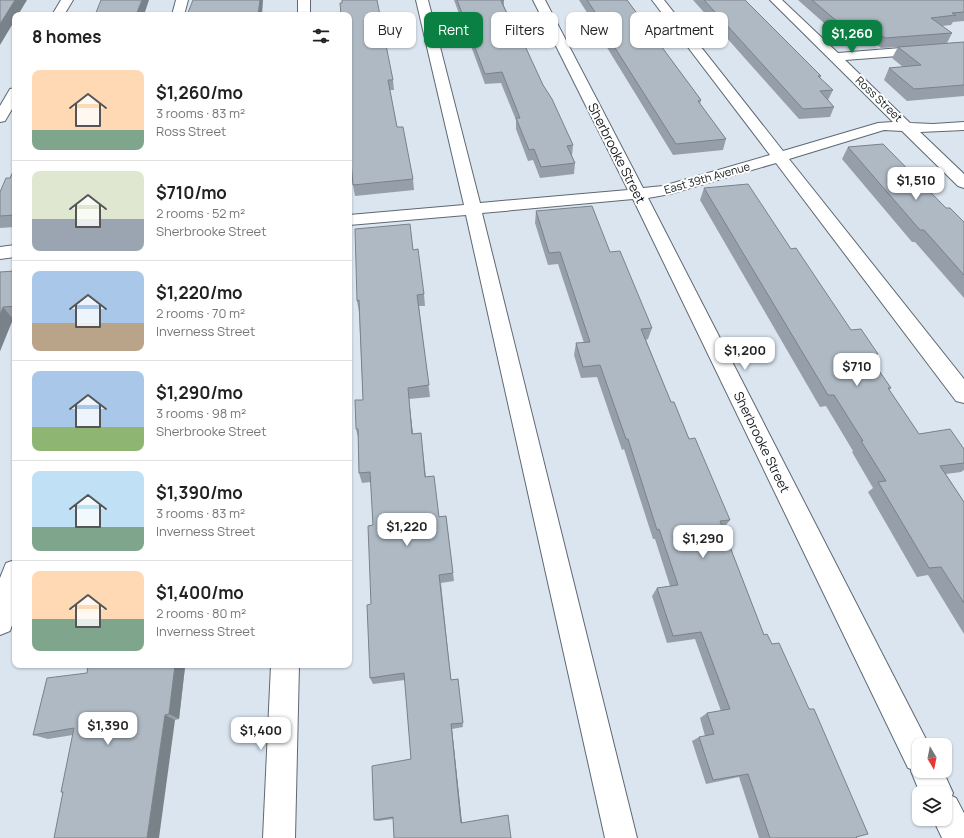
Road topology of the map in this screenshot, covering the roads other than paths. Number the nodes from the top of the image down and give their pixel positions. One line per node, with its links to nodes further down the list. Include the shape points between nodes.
1 (67, 0): 8 (street)
2 (182, 0): 9 (street)
3 (304, 0): 10 (street)
4 (422, 0): 20 (street)
5 (539, 0): 19 (street, Sherbrooke Street)
6 (658, 0): 17 (street)
7 (777, 0): 12 (street, Ross Street)
8 (60, 12)
9 (179, 12)
10 (304, 12)
11 (964, 47): 12 (street)
12 (836, 57): 16 (street, Ross Street)
13 (12, 97): 14 (street)
14 (0, 118)
15 (964, 126): 16 (street, East 39th Avenue)
16 (908, 127): 17 (street, East 39th Avenue, via 883,126); 18 (street, Ross Street)
17 (779, 157): 19 (street, East 39th Avenue, via 664,191); 24 (street)
18 (964, 183)
19 (638, 194): 20 (street, East 39th Avenue); 28 (street, Sherbrooke Street)
20 (473, 209): 21 (street, East 39th Avenue); 31 (street)
21 (352, 220)
22 (12, 251): 23 (street)
23 (0, 253)
24 (964, 395)
25 (12, 582): 26 (street)
26 (0, 621)
27 (284, 668): 30 (street)
28 (912, 743)
29 (952, 824): 32 (street)
30 (279, 838)
31 (621, 838)
32 (959, 838)

